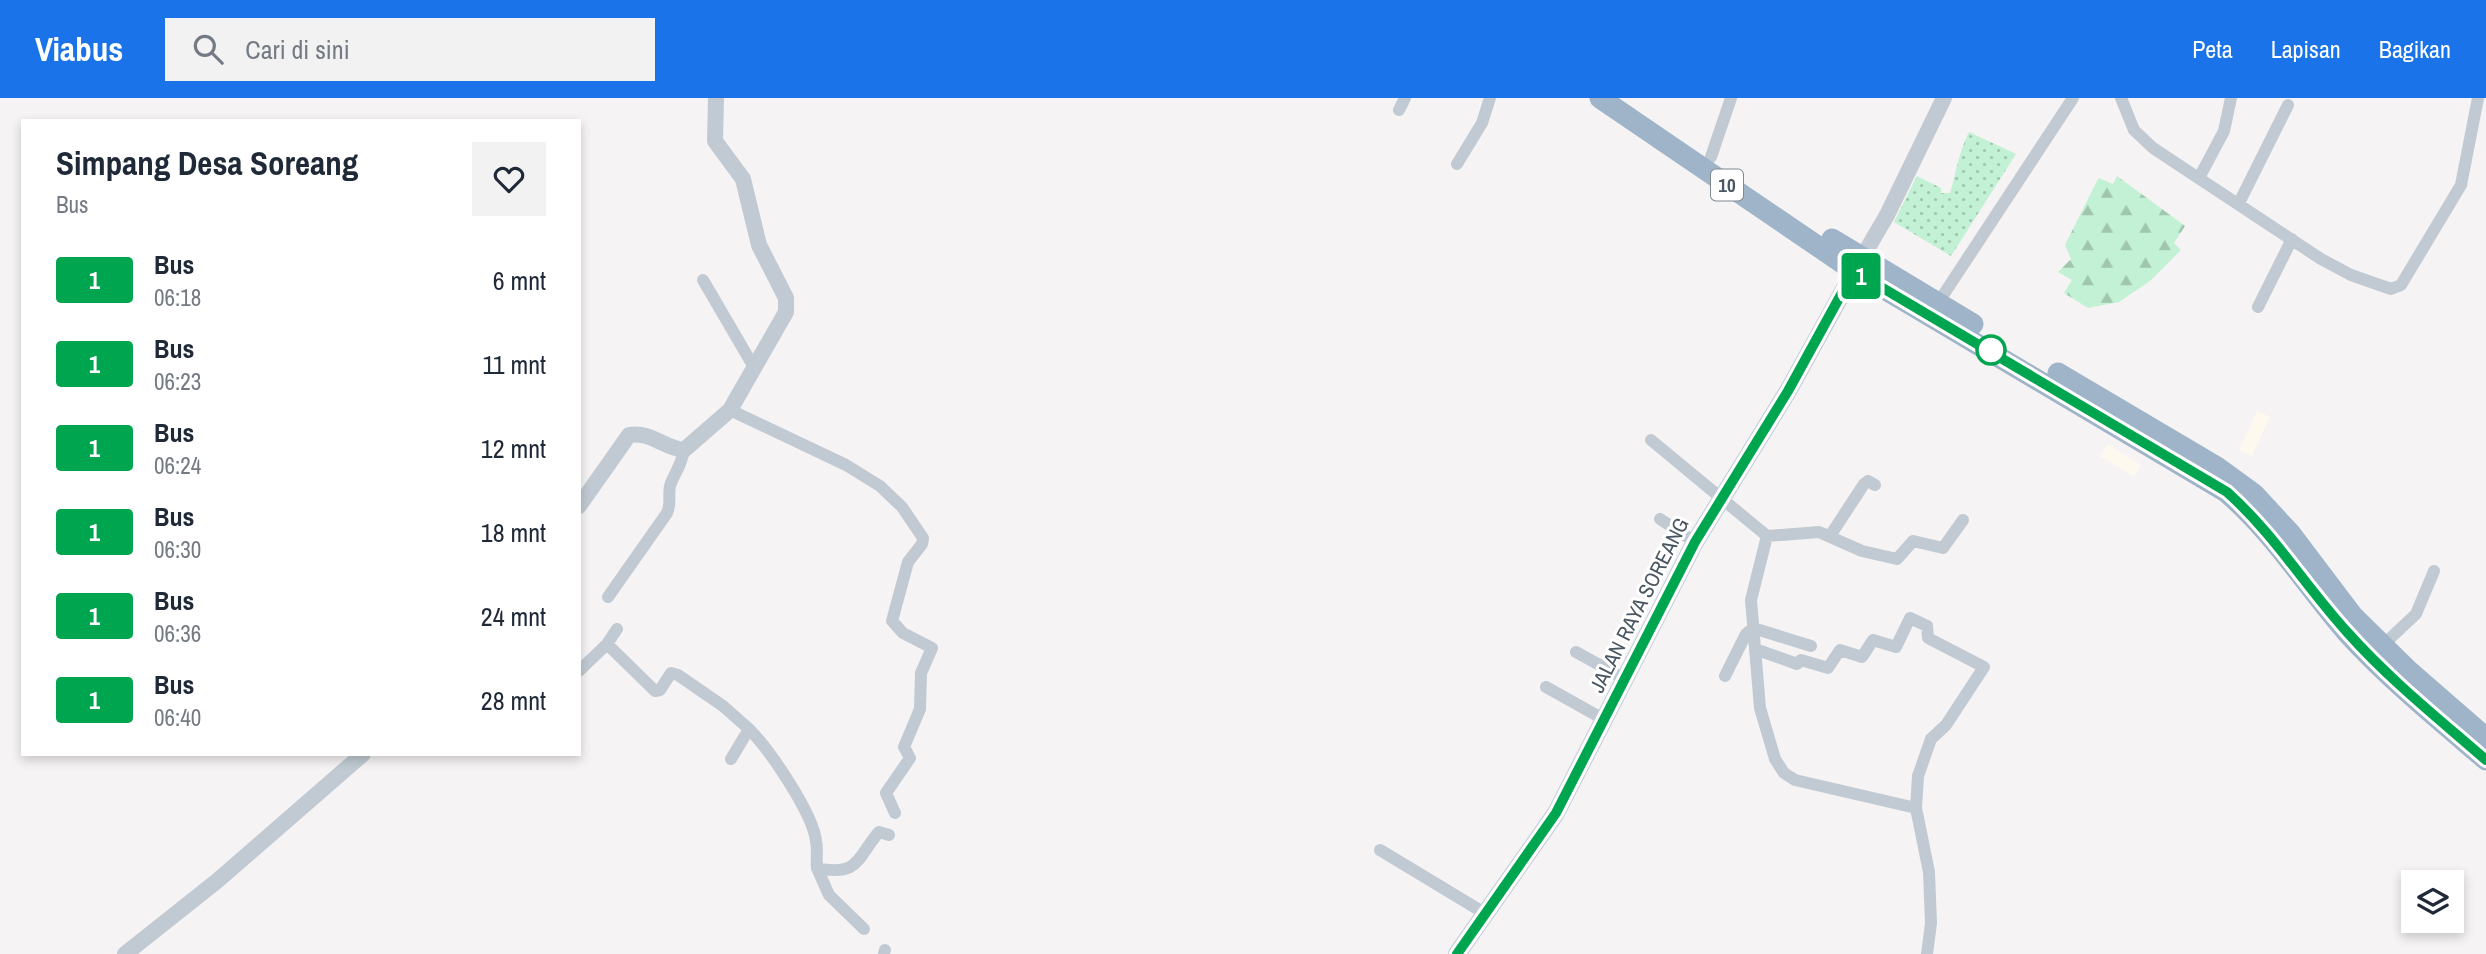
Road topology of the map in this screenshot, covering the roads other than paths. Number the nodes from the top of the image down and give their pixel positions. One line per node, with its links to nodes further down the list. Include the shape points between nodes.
1 (716, 98): 21 (street, via 715,141 743,179 759,245 787,303 785,317)
2 (1490, 98): 13 (street, via 1482,123)
3 (1600, 98): 17 (highway, 10)
4 (1625, 98): 12 (highway, 10)
5 (1731, 98): 12 (street)
6 (1944, 98): 17 (street)
7 (2073, 98): 19 (street)
8 (2122, 98): 14 (street, via 2138,136)
9 (2231, 98): 14 (street, via 2224,131)
10 (2478, 98): 16 (street, via 2461,185 2397,288 2351,275)
11 (2288, 105): 15 (street)
12 (1711, 157): 17 (highway, 10)
13 (1457, 164)
14 (2199, 178): 15 (street)
15 (2239, 203): 16 (street)
16 (2292, 239): 20 (street)
17 (1858, 265): 19 (highway, 10); 26 (main road, JALAN RAYA SOREANG, via 1788,391); 51 (highway, 10, via 2227,492 2262,524 2370,657)
18 (704, 280): 21 (street)
19 (1938, 303): 38 (highway, 10, via 2238,480 2275,515 2353,616)
20 (2259, 307)
21 (755, 369): 22 (street)
22 (730, 410): 24 (street); 53 (street, via 880,486 902,507 923,538 908,562 892,621 903,634 932,648 921,673 920,709 904,747 909,758 886,793)
23 (1651, 440): 26 (street)
24 (684, 450): 27 (street, via 650,436 629,435); 34 (street, via 679,472 670,484 667,513)
25 (1875, 485): 31 (street, via 1864,484)
26 (1721, 498): 30 (street); 32 (main road, JALAN RAYA SOREANG)
27 (581, 503)
28 (1660, 519): 32 (street)
29 (1963, 520): 31 (street, via 1943,548 1913,541 1897,559 1862,551)
30 (1767, 536): 31 (street, via 1797,532); 35 (street, via 1751,600)
31 (1830, 536)
32 (1695, 542): 44 (main road, JALAN RAYA SOREANG)
33 (2434, 571): 38 (street, via 2416,614)
34 (608, 597)
35 (1753, 628): 39 (street); 40 (street); 43 (street)
36 (617, 629): 37 (street)
37 (607, 644): 42 (street); 47 (street, via 655,691 674,673)
38 (2383, 645): 48 (highway, 10)
39 (1811, 646)
40 (1755, 649): 52 (street, via 1760,708 1775,759 1784,773 1795,780); 52 (street, via 1797,664 1801,660 1828,668 1840,650 1862,657 1873,640 1896,647 1910,618 1927,626 1928,638 1982,666 1984,671 1925,752)
41 (1576, 652): 44 (street)
42 (581, 669)
43 (1725, 676)
44 (1625, 679): 46 (main road, JALAN RAYA SOREANG)
45 (1546, 687): 46 (street)
46 (1605, 720): 57 (main road, JALAN RAYA SOREANG, via 1546,830)
47 (749, 729): 50 (street); 56 (street, via 772,754 805,813 816,839)
48 (2486, 738)
49 (361, 756): 59 (street, via 218,881)
50 (731, 759)
51 (2486, 760)
52 (1916, 808): 61 (street, via 1929,872)
53 (895, 813)
54 (889, 835): 56 (street, via 877,833 862,860 850,868)
55 (1380, 850): 57 (street)
56 (817, 868): 58 (street, via 830,895)
57 (1486, 914): 60 (main road, JALAN RAYA SOREANG)
58 (864, 929)
59 (125, 954)
60 (1457, 954)
61 (1927, 954)

